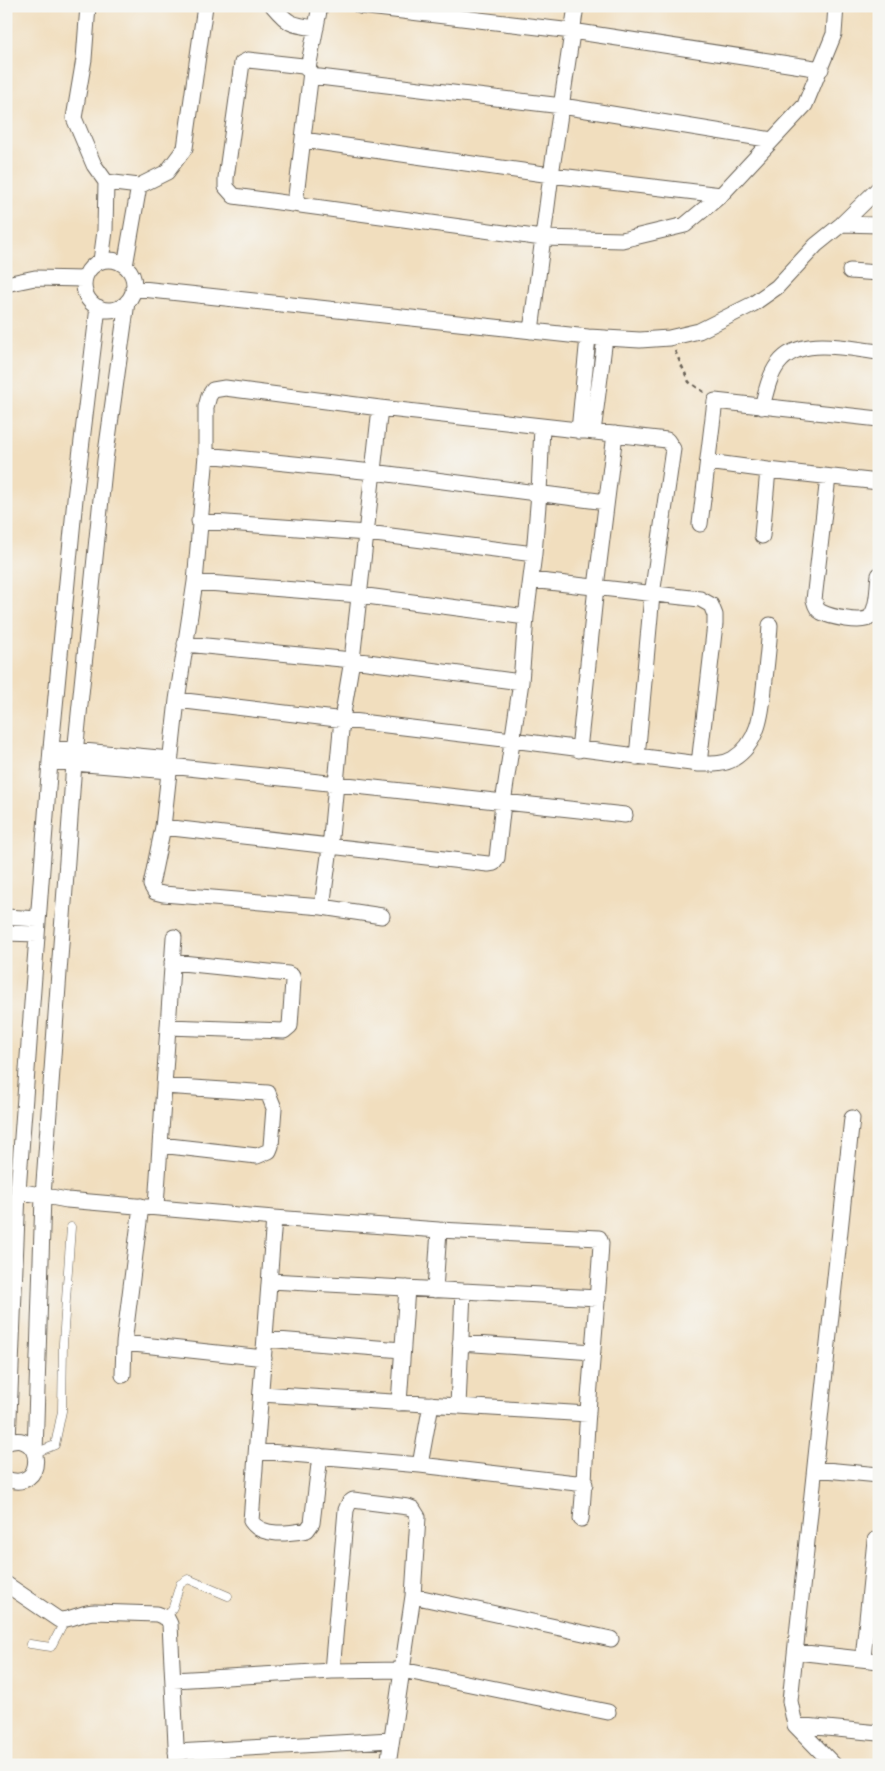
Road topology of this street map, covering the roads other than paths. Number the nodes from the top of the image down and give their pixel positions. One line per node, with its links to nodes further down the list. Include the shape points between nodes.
1 (88, 6): 16 (street, via 84,59 74,118 94,165)
2 (205, 6): 17 (street, via 185,148 167,172)
3 (273, 6): 8 (street, via 293,25)
4 (320, 6): 8 (street)
5 (360, 6): 9 (street)
6 (576, 6): 9 (street)
7 (836, 6): 10 (street, via 834,34)
8 (316, 28): 11 (street)
9 (572, 31): 10 (street); 12 (street)
10 (821, 69): 14 (street, via 805,105)
11 (309, 72): 12 (street); 13 (street); 20 (street, via 303,66 255,60 242,63 226,178 226,187 234,196)
12 (562, 106): 14 (street); 15 (street)
13 (303, 140): 15 (street); 20 (street)
14 (772, 140): 19 (street)
15 (551, 175): 19 (street); 23 (street)
16 (106, 182): 17 (street); 24 (street)
17 (139, 186): 25 (street)
18 (879, 188): 21 (street)
19 (720, 195): 23 (street, via 685,225 622,240)
20 (295, 204): 23 (street)
21 (842, 224): 22 (street); 34 (street, via 816,245 777,286 753,304 699,331 669,338)
22 (879, 225)
23 (542, 238): 32 (street)
24 (101, 261): 25 (street, via 109,260); 28 (street, via 93,265)
25 (125, 266): 30 (street, via 133,280)
26 (850, 271): 27 (street)
27 (879, 273)
28 (84, 279): 29 (street, via 35,278); 31 (street, via 85,293)
29 (6, 284)
30 (130, 295): 31 (street, via 113,309); 32 (street); 71 (street, via 105,460)
31 (98, 307): 70 (street)
32 (531, 331): 33 (street)
33 (588, 337): 34 (street); 40 (street)
34 (605, 338): 40 (street)
35 (879, 352): 36 (street, via 815,345 799,349 780,362 767,387)
36 (762, 407): 38 (street); 43 (street, via 715,401)
37 (380, 408): 39 (street); 42 (street, via 225,388 213,390 206,407); 45 (street)
38 (879, 420)
39 (542, 427): 40 (street); 48 (street)
40 (586, 432): 41 (street)
41 (615, 434): 49 (street); 60 (street, via 667,440 673,449)
42 (206, 455): 45 (street); 50 (street)
43 (708, 462): 44 (street); 51 (street)
44 (768, 470): 46 (street); 53 (street)
45 (373, 472): 48 (street); 52 (street)
46 (828, 476): 47 (street); 55 (street, via 815,606 820,612 865,620 873,613)
47 (879, 482)
48 (539, 493): 49 (street); 54 (street)
49 (606, 502): 58 (street)
50 (199, 521): 52 (street); 57 (street)
51 (700, 524)
52 (367, 533): 54 (street); 59 (street)
53 (762, 536)
54 (534, 554): 56 (street)
55 (879, 575)
56 (531, 580): 58 (street); 61 (street)
57 (194, 582): 59 (street); 63 (street)
58 (596, 587): 60 (street); 69 (street)
59 (359, 595): 61 (street); 64 (street)
60 (652, 595): 72 (street); 73 (street, via 700,599 714,609)
61 (526, 616): 65 (street)
62 (770, 624): 73 (street, via 760,718 753,738 733,759 720,764)
63 (185, 644): 64 (street); 66 (street)
64 (352, 660): 65 (street); 67 (street)
65 (521, 682): 68 (street)
66 (177, 700): 67 (street); 74 (street)
67 (342, 719): 68 (street); 75 (street)
68 (512, 740): 69 (street); 76 (street)
69 (579, 750): 72 (street)
70 (51, 755): 71 (street); 83 (street)
71 (75, 756): 74 (street); 92 (street)
72 (636, 757): 73 (street)
73 (699, 764)
74 (170, 765): 75 (street); 78 (street)
75 (335, 785): 76 (street); 79 (street)
76 (503, 803): 77 (street); 79 (street, via 497,858 488,864)
77 (625, 815)
78 (163, 828): 79 (street); 80 (street, via 152,875 151,885 155,892)
79 (330, 848): 80 (street)
80 (322, 907): 81 (street)
81 (382, 916)
82 (6, 917): 83 (street)
83 (38, 927): 84 (street); 91 (street)
84 (6, 933)
85 (174, 937): 86 (street)
86 (172, 962): 87 (street); 87 (street, via 288,974 293,981 290,1026 284,1031)
87 (168, 1027): 88 (street)
88 (164, 1086): 90 (street); 90 (street, via 268,1093 274,1108 272,1146 257,1156)
89 (852, 1118): 121 (street)
90 (160, 1145): 93 (street)
91 (18, 1191): 92 (street); 102 (street)
92 (43, 1196): 93 (street); 103 (street)
93 (149, 1206): 94 (street); 105 (street)
94 (274, 1218): 96 (street); 97 (street)
95 (71, 1227): 118 (lane, via 62,1411 55,1445)
96 (439, 1230): 99 (street); 101 (street, via 599,1238)
97 (270, 1281): 98 (street); 104 (street)
98 (407, 1288): 99 (street); 107 (street)
99 (435, 1290): 100 (street)
100 (463, 1291): 101 (street); 106 (street)
101 (598, 1298): 108 (street)
102 (13, 1326): 103 (street); 116 (street)
103 (39, 1327): 118 (street)
104 (265, 1339): 107 (street); 109 (street)
105 (124, 1343): 109 (street); 110 (street)
106 (460, 1343): 108 (street); 114 (street)
107 (402, 1350): 112 (street)
108 (593, 1352): 115 (street)
109 (264, 1358): 111 (street)
110 (123, 1375)
111 (261, 1394): 112 (street); 117 (street)
112 (399, 1402): 113 (street)
113 (431, 1404): 114 (street); 120 (street)
114 (458, 1406): 115 (street)
115 (588, 1414): 124 (street)
116 (7, 1442): 118 (street, via 18,1440 29,1444)
117 (257, 1451): 119 (street); 119 (street, via 252,1521 264,1532 307,1530 312,1523)
118 (35, 1453): 123 (street, via 37,1462 29,1477 13,1482)
119 (320, 1456): 120 (street)
120 (420, 1465): 124 (street)
121 (815, 1469): 122 (street); 135 (street)
122 (879, 1475)
123 (6, 1479)
124 (585, 1484): 125 (street)
125 (581, 1519)
126 (879, 1540): 130 (street, via 875,1540)
127 (6, 1584): 132 (street, via 59,1620)
128 (228, 1596): 131 (lane, via 188,1579 180,1584)
129 (413, 1596): 133 (street); 138 (street, via 418,1517 413,1509 353,1500 346,1510); 139 (street)
130 (874, 1602): 136 (street)
131 (168, 1618): 132 (street, via 157,1614 87,1612); 140 (street)
132 (66, 1620): 134 (lane, via 51,1646)
133 (611, 1639)
134 (30, 1644)
135 (796, 1652): 136 (street); 142 (street, via 790,1700)
136 (863, 1659): 137 (street)
137 (879, 1661)
138 (332, 1670): 139 (street); 140 (street)
139 (402, 1670): 141 (street); 144 (street)
140 (173, 1680): 145 (street)
141 (608, 1712)
142 (795, 1725): 143 (street); 147 (street)
143 (879, 1733)
144 (391, 1740): 145 (street); 146 (street)
145 (176, 1758)
146 (388, 1765)
147 (834, 1765)

